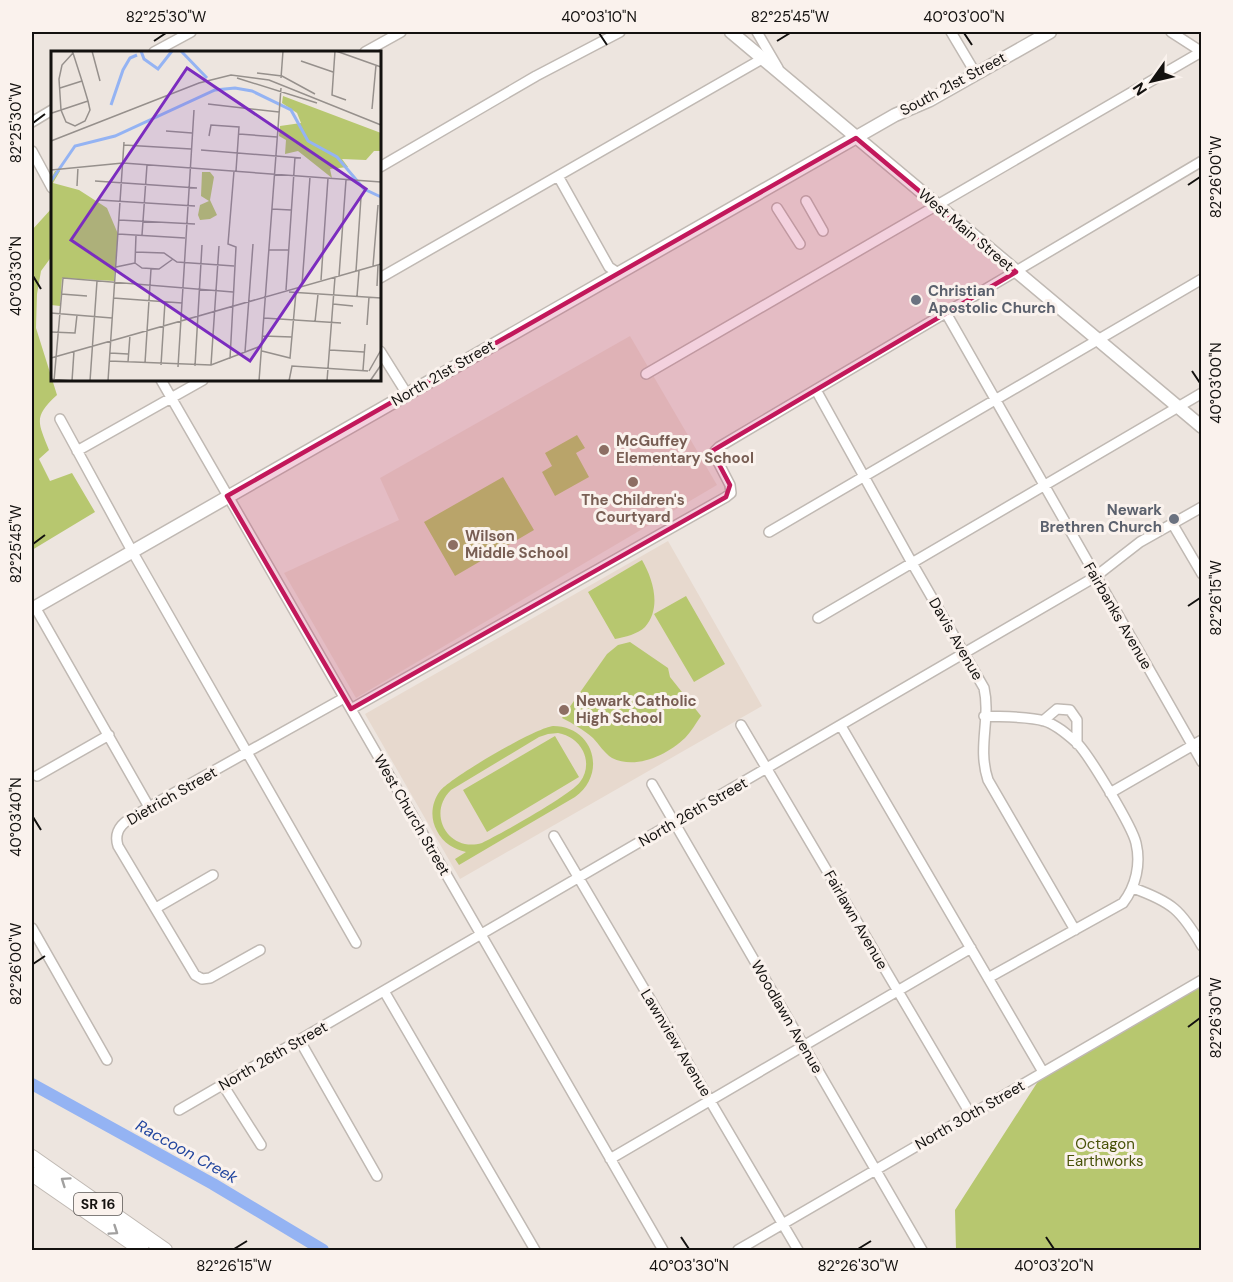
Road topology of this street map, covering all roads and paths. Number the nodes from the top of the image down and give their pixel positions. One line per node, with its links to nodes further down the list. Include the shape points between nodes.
1 (190, 32): 9 (street)
2 (401, 32): 10 (street)
3 (620, 32): 20 (street)
4 (731, 32): 12 (main road, West Main Street)
5 (757, 32): 14 (street)
6 (951, 32): 13 (street)
7 (1050, 32): 13 (main road, South 21st Street)
8 (1171, 32): 11 (street)
9 (156, 51)
10 (367, 51)
11 (1201, 52): 24 (street)
12 (762, 59): 14 (main road, West Main Street); 21 (street)
13 (976, 74): 17 (main road, South 21st Street)
14 (784, 77): 17 (main road, West Main Street)
15 (51, 111): 16 (street)
16 (32, 122)
17 (856, 138): 24 (main road, West Main Street); 29 (main road, North 21st Street)
18 (32, 151): 22 (street)
19 (1202, 161): 28 (street)
20 (381, 166)
21 (558, 176): 29 (street, via 609,267); 30 (street)
22 (51, 186)
23 (806, 201): 26 (street)
24 (937, 206): 28 (main road, West Main Street); 35 (street)
25 (777, 208): 27 (street)
26 (823, 231)
27 (800, 244)
28 (1016, 272): 32 (street); 33 (main road, West Main Street)
29 (618, 273): 40 (main road, North 21st Street)
30 (381, 277)
31 (1202, 279): 33 (street)
32 (946, 313): 38 (street); 42 (street, Fairbanks Avenue)
33 (1097, 340): 42 (street); 43 (main road, West Main Street)
34 (381, 353): 40 (street)
35 (645, 374)
36 (162, 381): 41 (street, West Church Street)
37 (201, 381): 41 (street)
38 (816, 390): 47 (street, Davis Avenue); 61 (street, via 715,451 731,493)
39 (1202, 393): 43 (street)
40 (406, 394): 49 (main road, North 21st Street)
41 (172, 398): 46 (street); 49 (street, West Church Street)
42 (995, 400): 47 (street); 48 (street, Fairbanks Avenue)
43 (1178, 407): 45 (main road, West Main Street); 48 (street)
44 (60, 419): 46 (street)
45 (1202, 427)
46 (78, 451): 53 (street)
47 (864, 476): 52 (street); 54 (street, Davis Avenue)
48 (1044, 486): 54 (street); 56 (street, Fairbanks Avenue)
49 (227, 496): 53 (main road, North 21st Street); 60 (street, West Church Street)
50 (1202, 507): 51 (street, North 26th Street)
51 (1172, 523): 55 (street); 56 (street, North 26th Street)
52 (769, 532)
53 (132, 551): 57 (main road, North 21st Street); 70 (street)
54 (912, 563): 58 (street); 59 (street, Davis Avenue)
55 (1202, 574)
56 (1095, 577): 59 (street, North 26th Street); 69 (street, Fairbanks Avenue)
57 (34, 608): 66 (street)
58 (818, 618)
59 (965, 653): 62 (street, Davis Avenue, via 984,688); 65 (street, North 26th Street)
60 (344, 698): 61 (street, West Church Street); 70 (street, Dietrich Street)
61 (351, 709): 85 (street, West Church Street)
62 (984, 716): 63 (street); 84 (street, Davis Avenue, via 982,753 988,780)
63 (1044, 720): 68 (street); 68 (street, via 1057,709 1070,710 1077,720)
64 (741, 725): 72 (street, Fairlawn Avenue)
65 (841, 726): 72 (street, North 26th Street); 88 (street)
66 (109, 735): 73 (street); 76 (street)
67 (1202, 740): 69 (street)
68 (1077, 744): 75 (street)
69 (1192, 745): 71 (street, Fairbanks Avenue); 75 (street)
70 (248, 753): 76 (street, Dietrich Street); 86 (street)
71 (1202, 762)
72 (767, 769): 77 (street, North 26th Street); 93 (street, Fairlawn Avenue)
73 (37, 776)
74 (652, 784): 77 (street, Woodlawn Avenue)
75 (1110, 793): 81 (street, via 1136,840)
76 (149, 807): 82 (street, Dietrich Street, via 118,827 116,838)
77 (674, 823): 80 (street, North 26th Street); 95 (street, Woodlawn Avenue)
78 (554, 837): 80 (street, Lawnview Avenue)
79 (213, 875): 82 (street)
80 (579, 878): 85 (street, North 26th Street); 99 (street, Lawnview Avenue)
81 (1133, 888): 84 (street, via 1123,903); 87 (street, via 1174,907)
82 (156, 908): 89 (street, Dietrich Street, via 192,971 200,978 210,978)
83 (32, 928): 96 (street)
84 (1075, 930): 90 (street)
85 (481, 935): 92 (street, North 26th Street); 104 (street, West Church Street)
86 (356, 943)
87 (1202, 946)
88 (971, 948): 90 (street); 93 (street)
89 (260, 950)
90 (988, 978): 97 (street)
91 (1202, 980): 97 (street, North 30th Street)
92 (384, 991): 94 (street, North 26th Street); 111 (street)
93 (898, 991): 95 (street); 101 (street, Fairlawn Avenue)
94 (300, 1041): 98 (street, North 26th Street); 107 (street)
95 (804, 1046): 99 (street); 105 (street, Woodlawn Avenue)
96 (107, 1060)
97 (1043, 1072): 101 (street, North 30th Street)
98 (223, 1085): 100 (street, North 26th Street); 102 (street)
99 (710, 1101): 104 (street); 108 (street, Lawnview Avenue)
100 (179, 1110)
101 (970, 1115): 105 (street, North 30th Street)
102 (261, 1145)
103 (32, 1157): 110 (highway, SR 16, one-way to 103)
104 (610, 1159): 112 (street, West Church Street)
105 (876, 1170): 108 (street, North 30th Street); 115 (street, Woodlawn Avenue)
106 (32, 1174): 109 (highway, SR 16, one-way to 109)
107 (377, 1176)
108 (783, 1226): 113 (street, North 30th Street); 114 (street, Lawnview Avenue)
109 (142, 1251)
110 (165, 1251)
111 (535, 1251)
112 (663, 1251)
113 (738, 1251)
114 (798, 1251)
115 (922, 1251)

